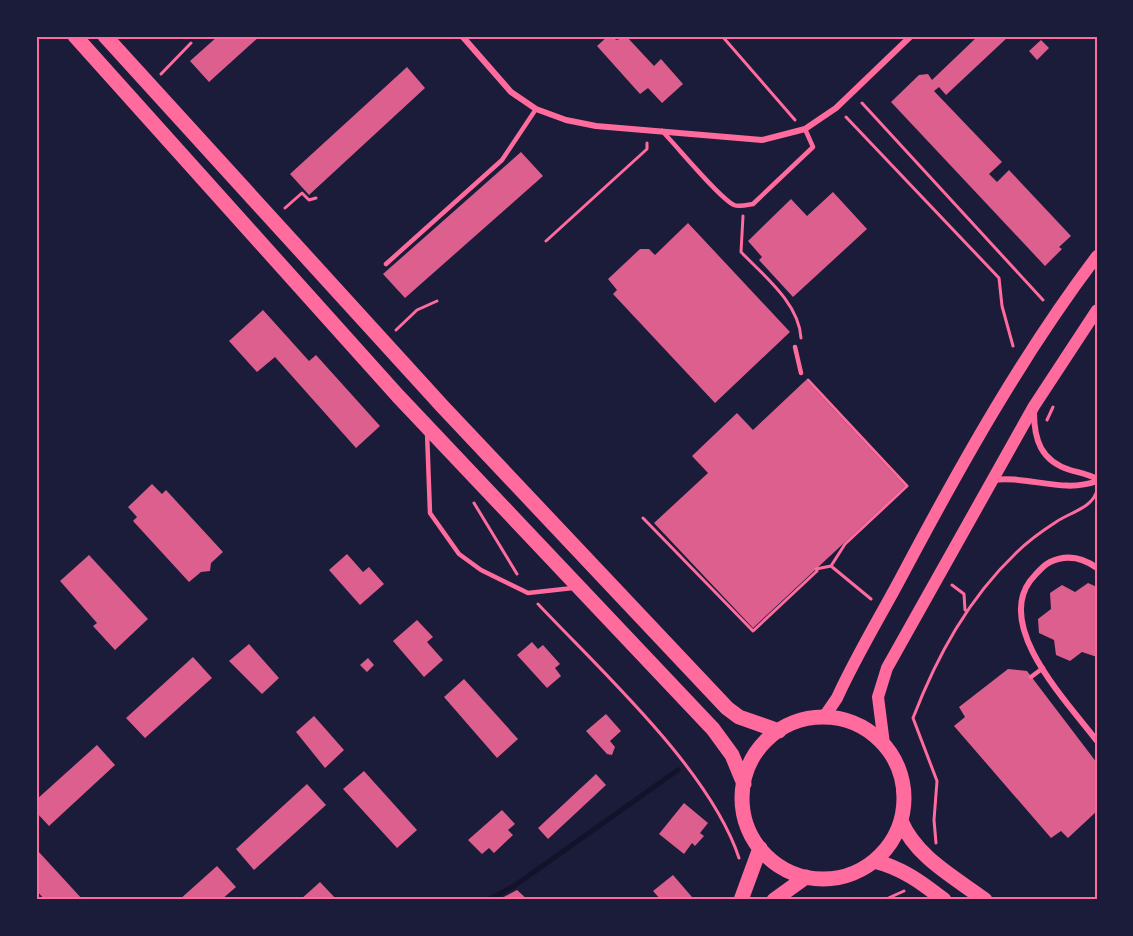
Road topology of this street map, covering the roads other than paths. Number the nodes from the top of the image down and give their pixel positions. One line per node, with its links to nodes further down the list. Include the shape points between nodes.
1 (75, 36): 14 (main road)
2 (105, 36): 22 (main road, via 442,407 727,708 739,717)
3 (462, 36): 5 (street, via 511,92)
4 (911, 36): 6 (street, via 836,108)
5 (536, 109): 7 (street, via 596,126); 9 (lane, via 502,160)
6 (805, 129): 7 (street, via 762,140); 7 (lane, via 813,147 753,204 744,206 735,205 723,195)
7 (662, 131)
8 (1097, 256): 21 (main road, via 1019,367)
9 (386, 264)
10 (1097, 310): 13 (main road)
11 (795, 348): 12 (lane)
12 (801, 373)
13 (1034, 406): 15 (main road); 16 (street, via 1036,440 1049,459)
14 (427, 427): 18 (main road); 18 (lane, via 430,513 459,554 481,570 528,593)
15 (991, 480): 16 (street, via 1014,478 1076,486); 24 (main road, via 887,668 878,697)
16 (1097, 480)
17 (1097, 568): 19 (street, via 1077,557 1062,557 1047,563 1027,586 1021,618 1024,634)
18 (579, 587): 25 (main road, via 713,729 732,755)
19 (1043, 668): 20 (lane); 23 (street)
20 (1031, 677)
21 (824, 717): 22 (main road); 24 (main road, via 853,723)
22 (779, 730): 25 (main road, via 756,754)
23 (1097, 741)
24 (884, 744): 26 (main road, via 902,780)
25 (744, 784): 27 (main road, via 745,817)
26 (901, 821): 28 (main road); 33 (main road, via 908,839)
27 (760, 848): 29 (main road, via 780,866); 30 (main road)
28 (874, 861): 29 (main road, via 839,877); 32 (main road, via 916,877)
29 (806, 877): 31 (main road)
30 (741, 900)
31 (774, 900)
32 (944, 900)
33 (985, 900)

